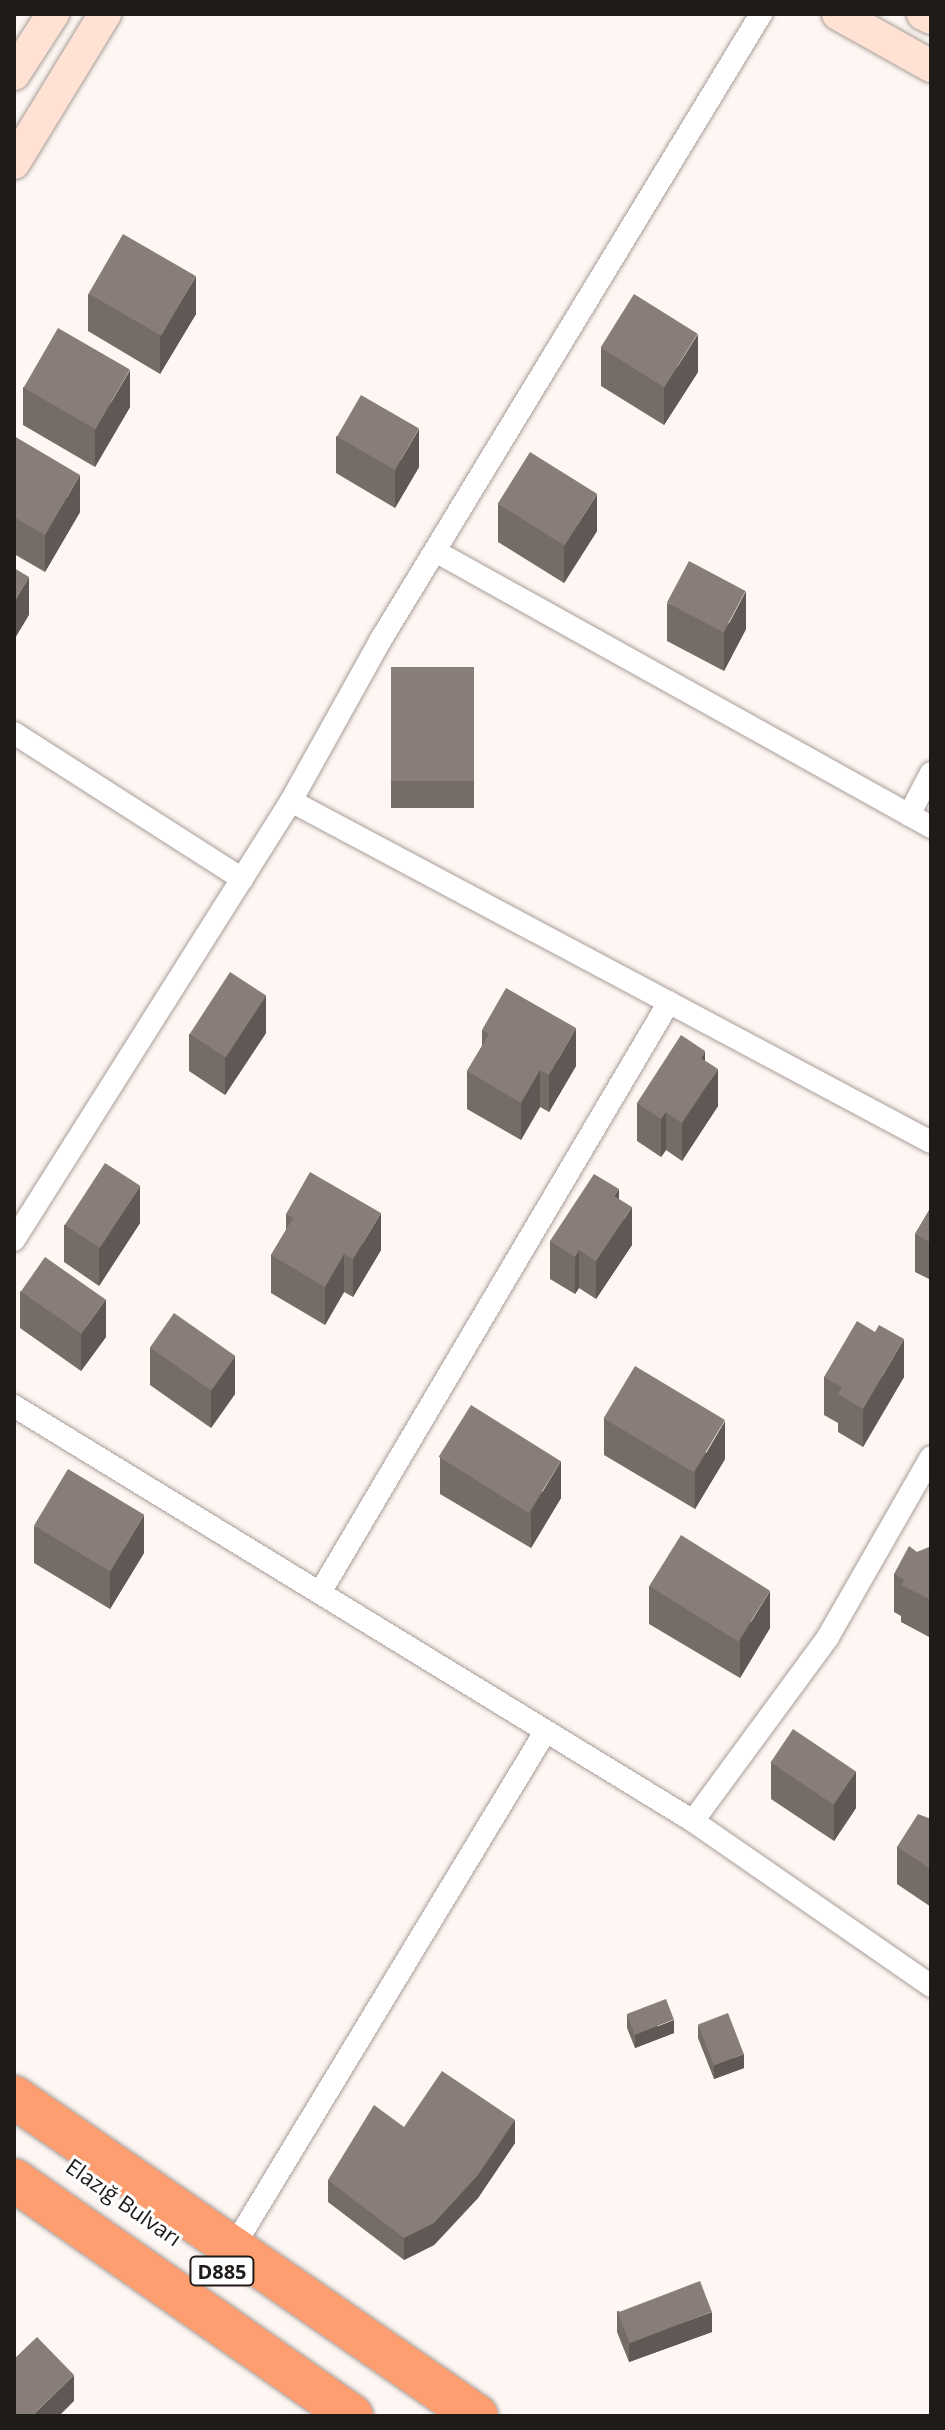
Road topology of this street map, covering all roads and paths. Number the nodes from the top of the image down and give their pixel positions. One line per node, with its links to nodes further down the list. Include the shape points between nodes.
1 (53, 14): 8 (main road)
2 (105, 14): 9 (main road)
3 (761, 14): 10 (street)
4 (838, 14): 7 (main road)
5 (923, 14): 6 (main road)
6 (931, 18)
7 (931, 66)
8 (14, 74)
9 (14, 163)
10 (435, 551): 13 (street); 14 (street)
11 (14, 733): 16 (street)
12 (931, 773): 14 (street)
13 (291, 801): 16 (street); 17 (street)
14 (909, 815): 15 (street)
15 (931, 827)
16 (242, 879): 19 (street)
17 (669, 1002): 18 (street); 22 (street)
18 (931, 1142)
19 (14, 1240)
20 (14, 1406): 22 (street)
21 (931, 1457): 24 (street, via 828,1637)
22 (321, 1591): 23 (street)
23 (545, 1732): 24 (street); 30 (street)
24 (693, 1821): 25 (street)
25 (931, 1986)
26 (14, 2097): 30 (highway)
27 (14, 2126): 33 (highway, Elazığ Bulvarı / D885)
28 (14, 2180): 32 (highway, Elazığ Bulvarı / D885)
29 (14, 2209): 31 (highway)
30 (234, 2246): 34 (highway)
31 (315, 2416)
32 (352, 2416)
33 (430, 2416)
34 (477, 2416)

